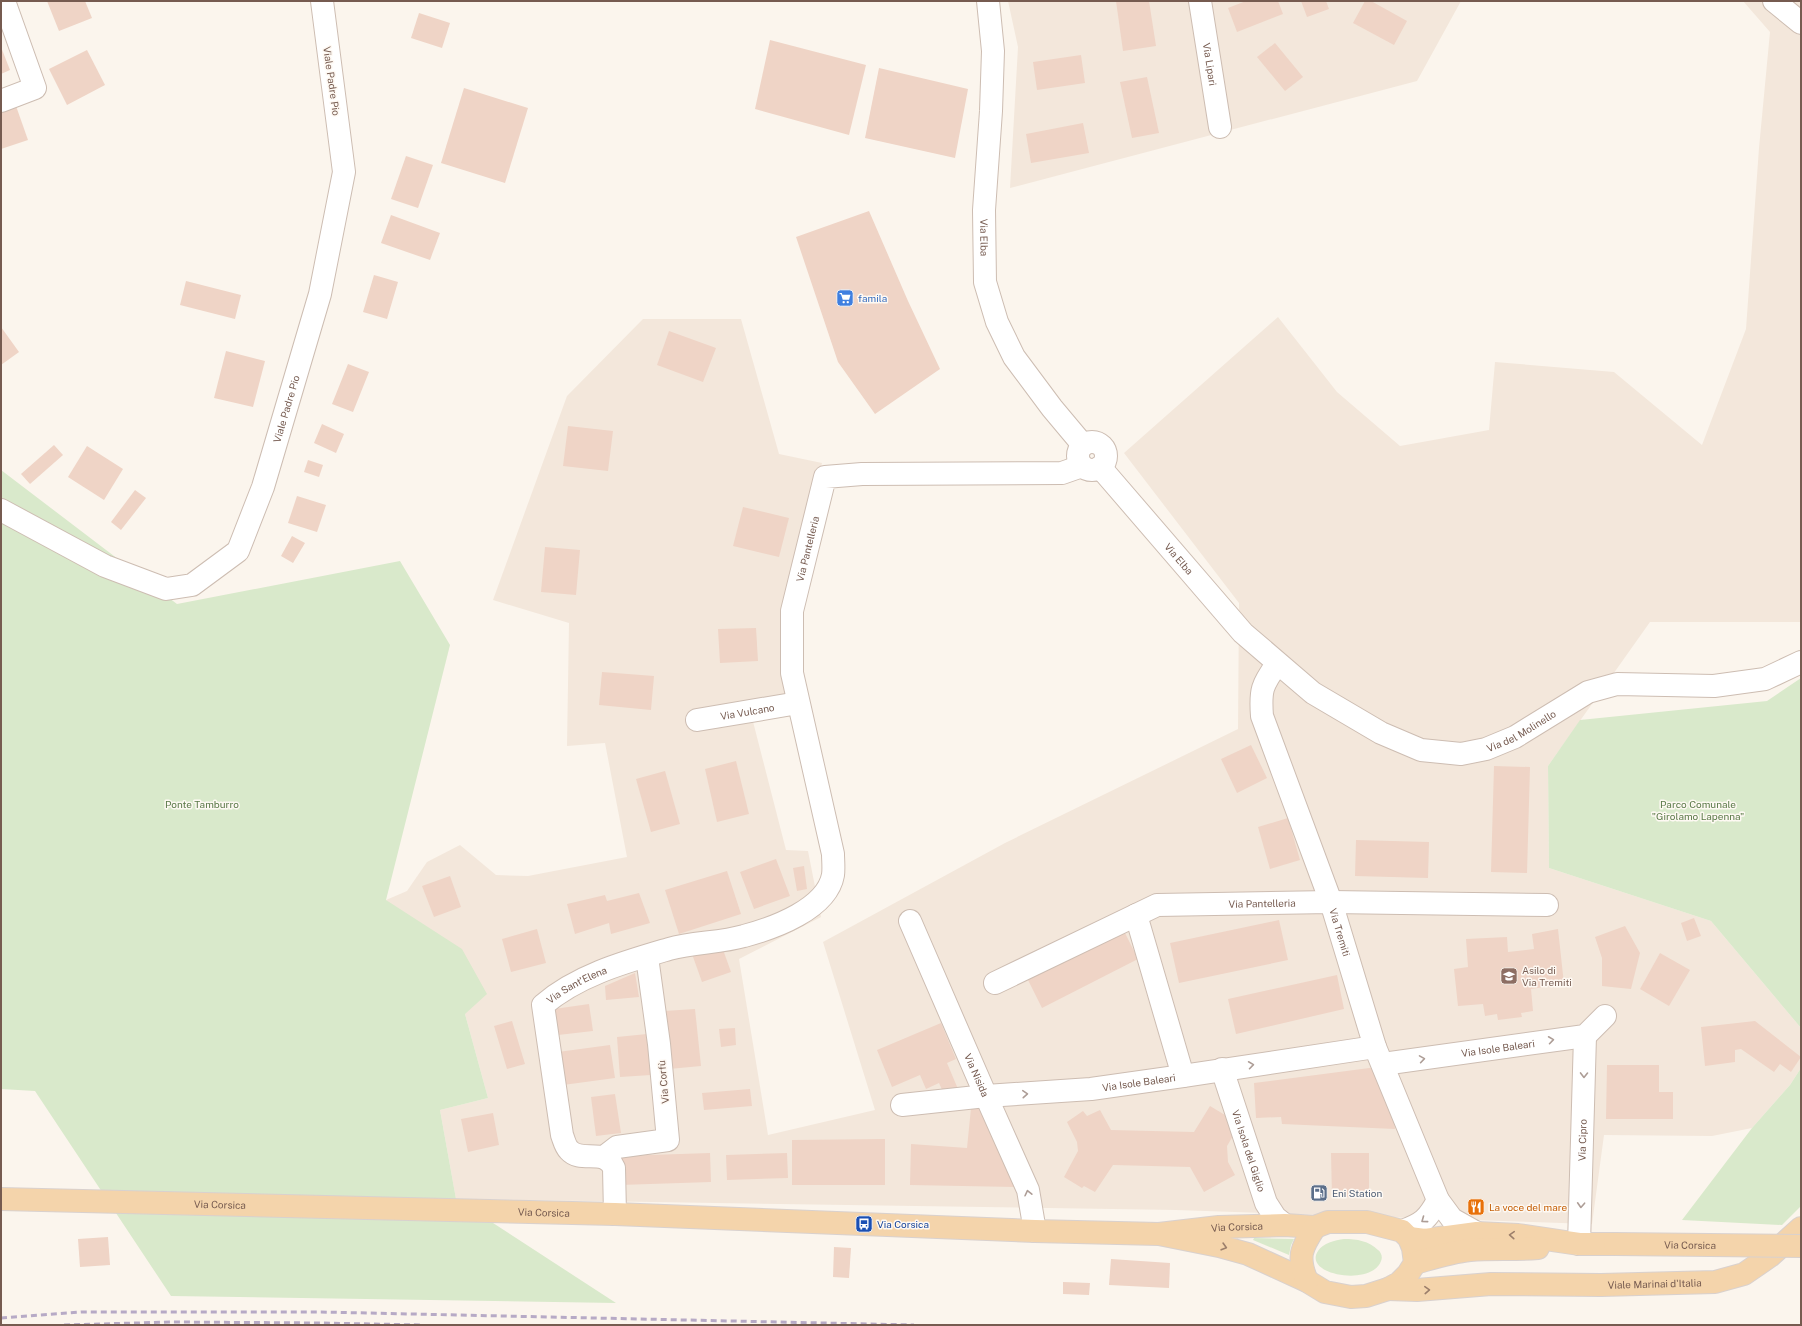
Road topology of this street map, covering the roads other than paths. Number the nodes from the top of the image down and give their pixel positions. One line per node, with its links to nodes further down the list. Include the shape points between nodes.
1 (4, 1): 7 (street, via 35,88)
2 (322, 1): 10 (street, Viale Padre Pio, via 344,172 320,294 263,487 238,551 192,585 166,589 105,566)
3 (988, 1): 9 (street, Via Elba, via 993,51 984,210 985,282 997,322 1014,357 1052,408 1084,445 1089,442 1101,445 1106,456 1104,462)
4 (1200, 1): 8 (street, Via Lipari)
5 (1774, 1): 6 (street)
6 (1801, 23)
7 (1, 101)
8 (1220, 128)
9 (1091, 467): 11 (street, Via Elba); 14 (street, Via Pantelleria, via 1062,473 825,476 792,611 792,672)
10 (1, 510)
11 (1260, 649): 13 (street, Via del Molinello)
12 (1801, 662): 13 (street, Via del Molinello, via 1765,679 1714,686 1617,684 1588,692 1515,737 1486,749 1461,754 1421,750 1381,732 1313,693)
13 (1277, 664): 17 (street, Via Tremiti, via 1266,680 1261,694 1262,716)
14 (798, 702): 15 (street, Via Vulcano); 16 (street, Via Pantelleria, via 833,854)
15 (697, 720)
16 (833, 876): 21 (street, Via Sant'Elena, via 822,897 797,916 744,936 671,948)
17 (1331, 902): 18 (street, Via Pantelleria); 19 (street, Via Pantelleria, via 1157,905); 25 (street, Via Tremiti)
18 (1547, 905)
19 (1136, 915): 22 (street, Via Pantelleria); 27 (street)
20 (910, 921): 28 (street, Via Nisida)
21 (647, 956): 30 (street, Via Corfù, via 660,1044 668,1140 617,1147); 30 (street, Via Sant'Elena, via 584,978 556,994 543,1005 562,1135 570,1151 579,1155)
22 (996, 983)
23 (1605, 1016): 24 (street)
24 (1585, 1036): 25 (street, Via Isole Baleari, one-way to 24); 41 (street, Via Cipro, one-way to 41)
25 (1379, 1056): 26 (street, Via Isole Baleari, one-way to 25); 32 (street, Via Tremiti)
26 (1222, 1069): 27 (street, Via Isole Baleari); 34 (street, Via Isola del Giglio, via 1266,1203)
27 (1183, 1076): 28 (street, Via Isole Baleari, one-way to 27, via 1091,1089)
28 (986, 1096): 29 (street, Via Isole Baleari); 37 (street, Via Nisida, one-way to 28, via 1028,1190)
29 (902, 1105)
30 (604, 1157): 33 (street, via 614,1168)
31 (1, 1199): 33 (main road, Via Corsica)
32 (1438, 1200): 38 (street, Via Tremiti, via 1452,1219); 40 (street, one-way to 40, via 1430,1216)
33 (615, 1214): 37 (main road, Via Corsica)
34 (1285, 1225): 35 (main road, Via Corsica); 39 (main road, Via Corsica, via 1219,1227)
35 (1315, 1227): 40 (main road, Via Corsica, via 1335,1222 1367,1222); 46 (main road, via 1300,1255 1301,1267)
36 (1801, 1228): 47 (main road, Viale Marinai d'Italia, via 1770,1256 1744,1274 1716,1282)
37 (1035, 1231): 39 (main road, Via Corsica)
38 (1477, 1233): 40 (main road, Via Corsica, via 1426,1240); 41 (main road, Via Corsica, one-way to 38, via 1518,1235)
39 (1158, 1234): 46 (main road, Via Corsica, one-way to 46, via 1248,1254)
40 (1405, 1234): 44 (main road, via 1414,1248)
41 (1579, 1244): 42 (main road, Via Corsica, bridge); 43 (main road, Via Corsica)
42 (1801, 1246)
43 (1456, 1252): 44 (main road, Via Corsica); 45 (main road, via 1451,1258 1450,1266 1453,1274)
44 (1415, 1263): 45 (main road, Viale Marinai d'Italia, via 1449,1278); 48 (main road, Via Corsica, via 1399,1283)
45 (1460, 1278): 47 (main road, Viale Marinai d'Italia)
46 (1307, 1280): 48 (main road, Via Corsica, via 1325,1292 1351,1297 1366,1296)
47 (1490, 1284): 48 (main road, Viale Marinai d'Italia, one-way to 47, via 1417,1290)
48 (1388, 1289)

